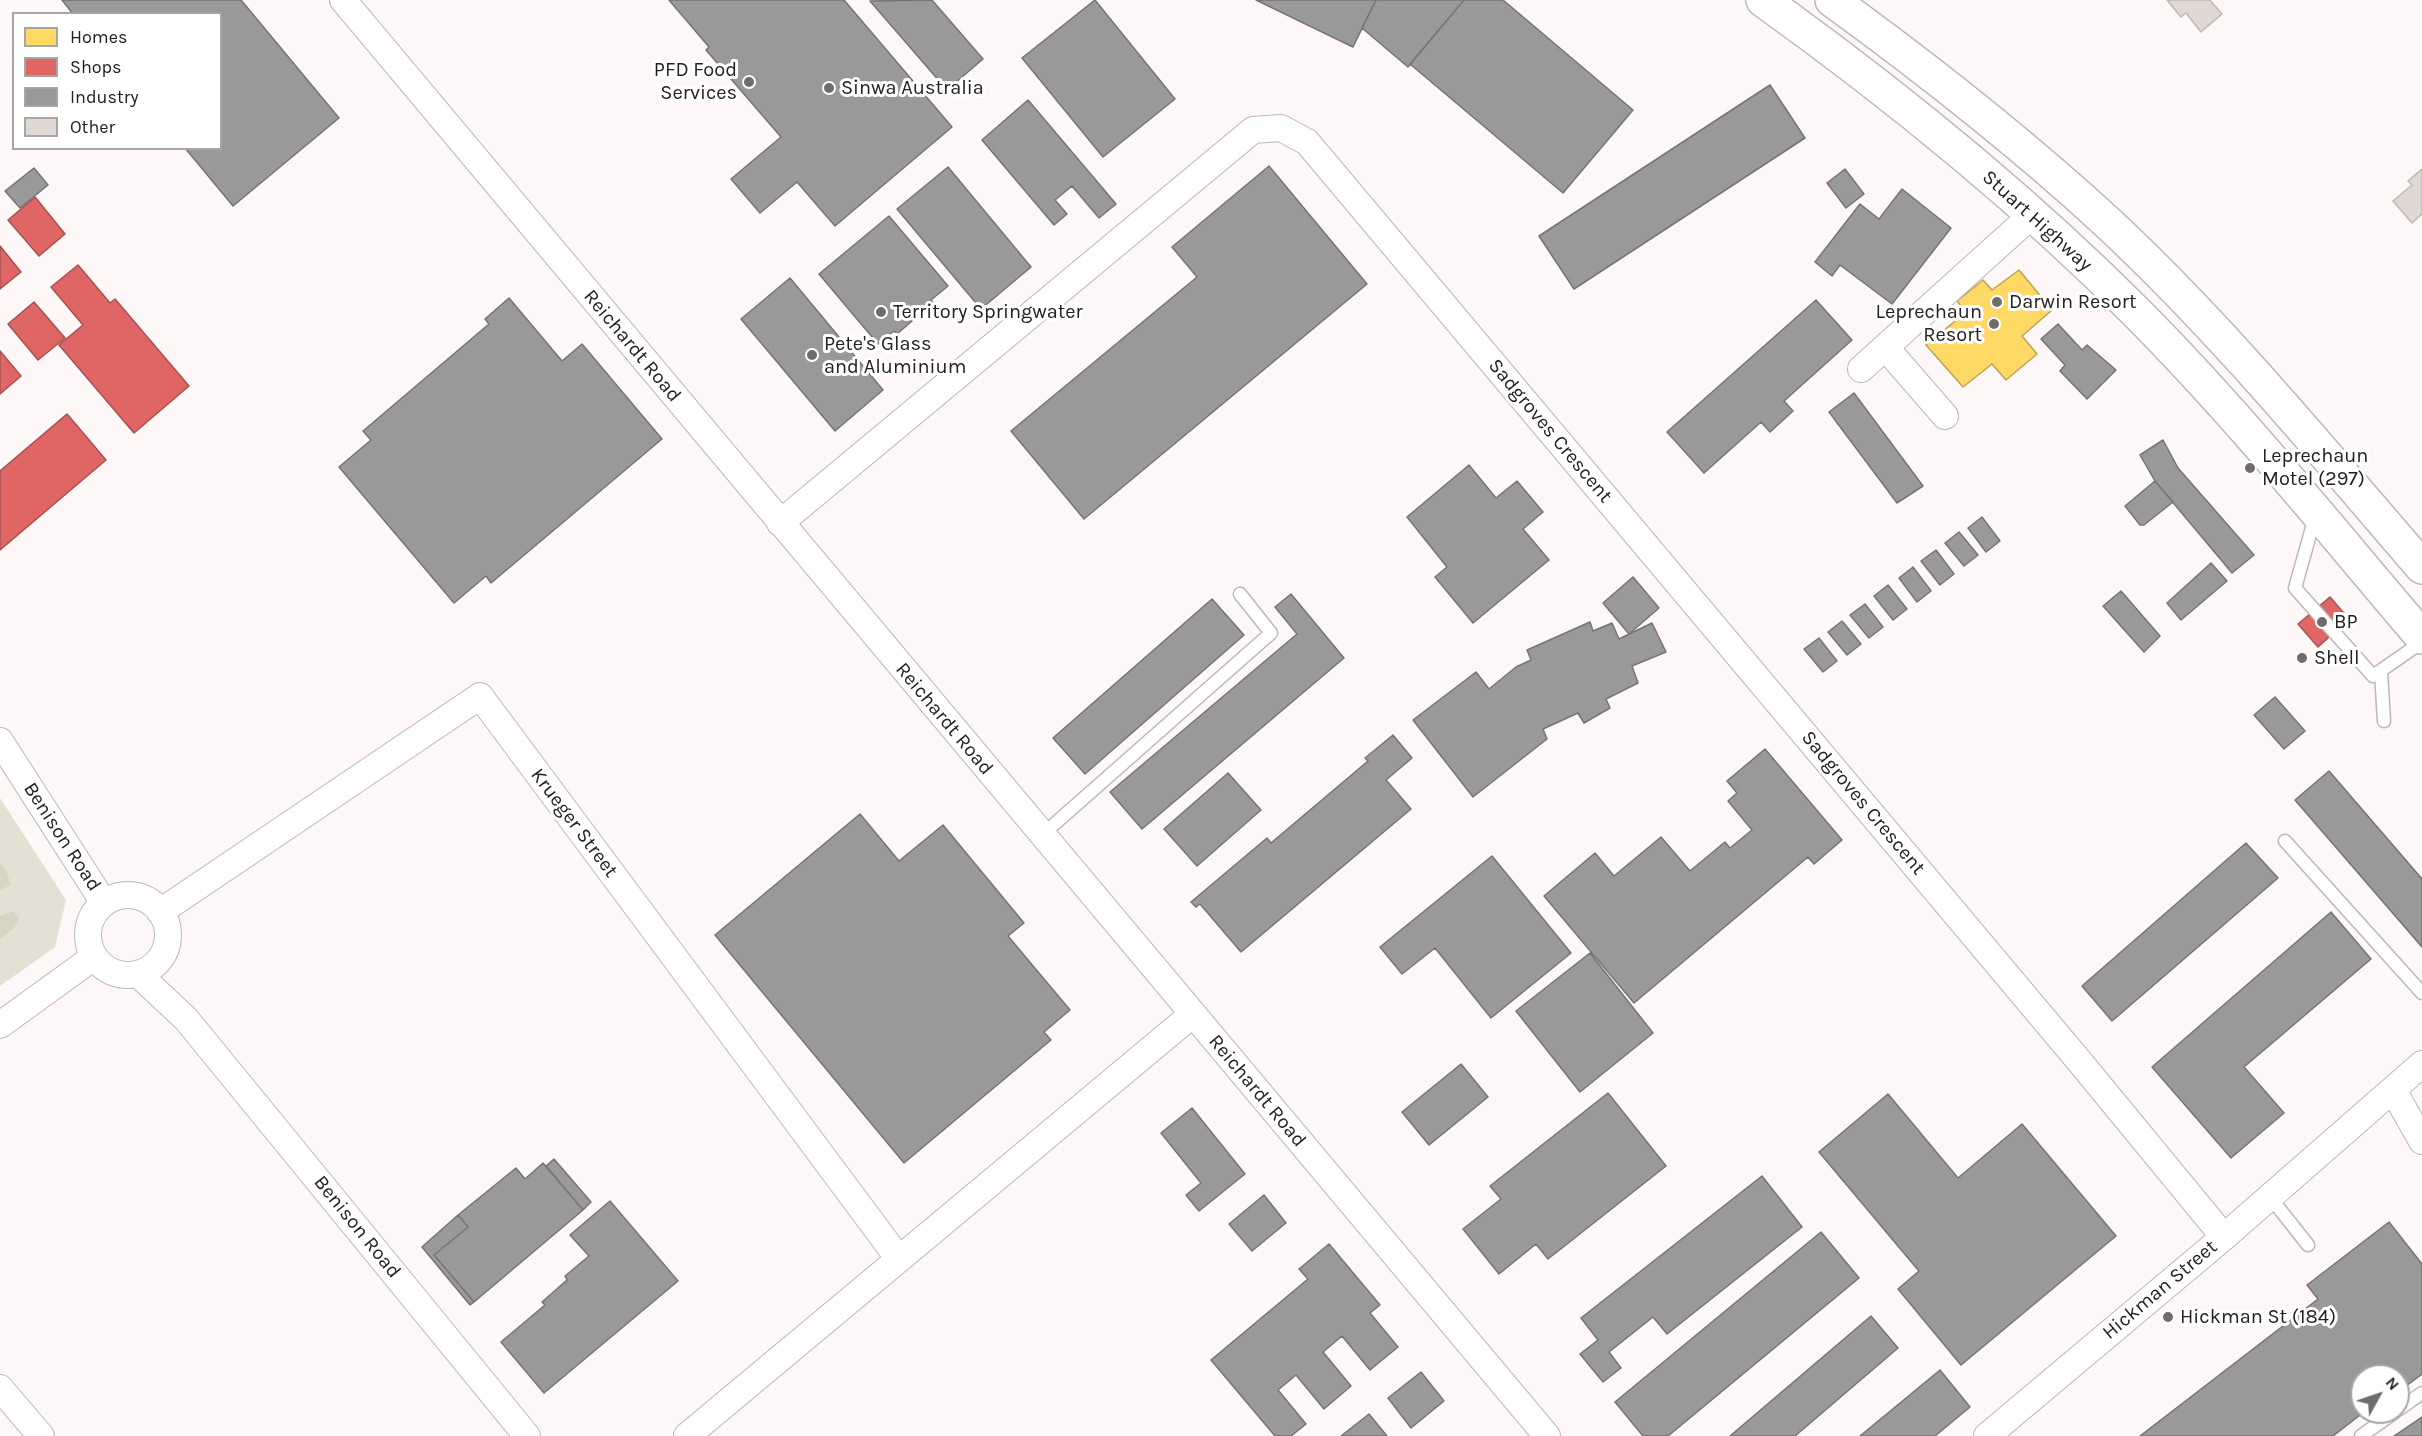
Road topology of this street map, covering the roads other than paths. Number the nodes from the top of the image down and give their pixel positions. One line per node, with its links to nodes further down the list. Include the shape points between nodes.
1 (343, 0): 10 (street, Reichardt Road)
2 (1763, 0): 4 (highway, Stuart Highway, via 1907,109)
3 (1832, 0): 8 (highway, via 1993,123 2108,223 2200,315)
4 (2032, 215): 5 (street); 9 (highway, Stuart Highway, via 2136,312)
5 (1886, 348): 6 (street); 7 (street)
6 (1861, 369)
7 (1945, 416)
8 (2339, 471): 11 (highway); 12 (highway, via 2357,511)
9 (2316, 513): 14 (highway, Stuart Highway); 16 (lane, via 2295,588 2373,676)
10 (780, 523): 19 (street, Reichardt Road); 31 (street, Sadgroves Crescent, via 1252,130 1281,128 1307,142)
11 (2422, 567)
12 (2422, 586)
13 (1240, 594): 19 (lane, via 1271,633)
14 (2422, 637)
15 (2422, 642): 16 (lane)
16 (2381, 672): 17 (lane)
17 (2384, 721)
18 (0, 741): 21 (street, Benison Road)
19 (1042, 835): 26 (street, Reichardt Road)
20 (2285, 841): 25 (lane)
21 (104, 903): 22 (street, via 116,897 134,896); 23 (street, via 90,922 89,946)
22 (160, 912): 24 (street, via 166,923 166,949); 33 (street, Krueger Street, via 480,696)
23 (94, 957): 24 (street, via 103,966 126,975); 27 (street)
24 (149, 967): 37 (street, Benison Road, via 186,1019)
25 (2422, 993)
26 (1193, 1014): 33 (street); 39 (street, Reichardt Road)
27 (0, 1025)
28 (2412, 1085): 29 (street); 30 (street, Hickman Street, via 2333,1143)
29 (2422, 1141)
30 (2270, 1197): 31 (street, Hickman Street); 32 (lane)
31 (2224, 1237): 40 (street, Hickman Street)
32 (2307, 1245)
33 (899, 1259): 38 (street)
34 (0, 1388): 36 (street)
35 (2378, 1424): 41 (lane)
36 (41, 1436)
37 (527, 1436)
38 (687, 1436)
39 (1547, 1436)
40 (1987, 1436)
41 (2361, 1436)

